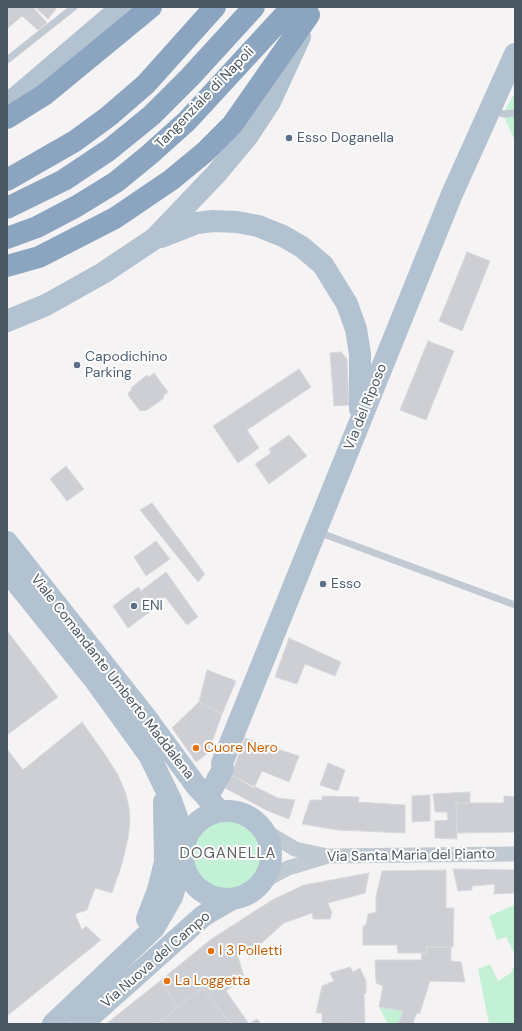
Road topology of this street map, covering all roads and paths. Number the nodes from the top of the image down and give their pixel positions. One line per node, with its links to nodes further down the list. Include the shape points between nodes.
1 (74, 7): 8 (lane)
2 (122, 7): 9 (main road)
3 (151, 7): 12 (highway, via 44,95)
4 (215, 7): 13 (highway, via 146,84 109,116 76,141)
5 (254, 7): 14 (highway, Tangenziale di Napoli, via 152,115 109,150 64,180)
6 (305, 10): 15 (highway, Tangenziale di Napoli, via 187,121 116,182 37,227); 16 (main road, via 270,102 247,137 216,174); 17 (highway, via 232,125 205,152 171,180 115,218 39,257)
7 (515, 54): 10 (main road, Via del Riposo)
8 (7, 60)
9 (7, 105)
10 (491, 109): 11 (lane, via 503,114); 19 (main road, Via del Riposo, via 452,194)
11 (515, 113)
12 (7, 118)
13 (7, 180)
14 (7, 208)
15 (7, 238)
16 (154, 239): 18 (main road, via 103,273 46,306); 19 (main road, via 198,223 237,222 258,226 283,236 323,265 347,304 356,329 361,372)
17 (7, 266)
18 (11, 321)
19 (360, 424): 20 (main road, Via del Riposo)
20 (316, 531): 23 (lane); 24 (main road, Via del Riposo)
21 (7, 542): 26 (main road, Viale Comandante Umberto Maddalena, via 140,710)
22 (7, 571): 25 (main road, Viale Comandante Umberto Maddalena, via 132,729)
23 (515, 605)
24 (222, 762): 26 (main road); 27 (main road, Via del Riposo, via 223,769)
25 (162, 779): 29 (main road, Viale Comandante Umberto Maddalena, via 179,823); 34 (main road, via 165,862 152,906 141,934)
26 (191, 780): 27 (main road, Viale Comandante Umberto Maddalena)
27 (214, 804): 28 (main road, via 245,814); 29 (main road, via 208,814 188,833)
28 (265, 831): 31 (street, via 296,849); 32 (main road, via 269,841 271,862)
29 (183, 853): 33 (main road, via 186,873 194,885 205,894); 34 (main road, Via Nuova del Campo, via 172,896 154,928)
30 (515, 854): 31 (street, Via Santa Maria del Pianto)
31 (328, 856): 32 (street, Via Santa Maria del Pianto, via 288,868)
32 (263, 881): 33 (main road, via 253,891)
33 (232, 899): 36 (main road, Via Nuova del Campo, via 203,916)
34 (130, 952): 35 (main road, Via Nuova del Campo)
35 (53, 1024)
36 (82, 1024)

